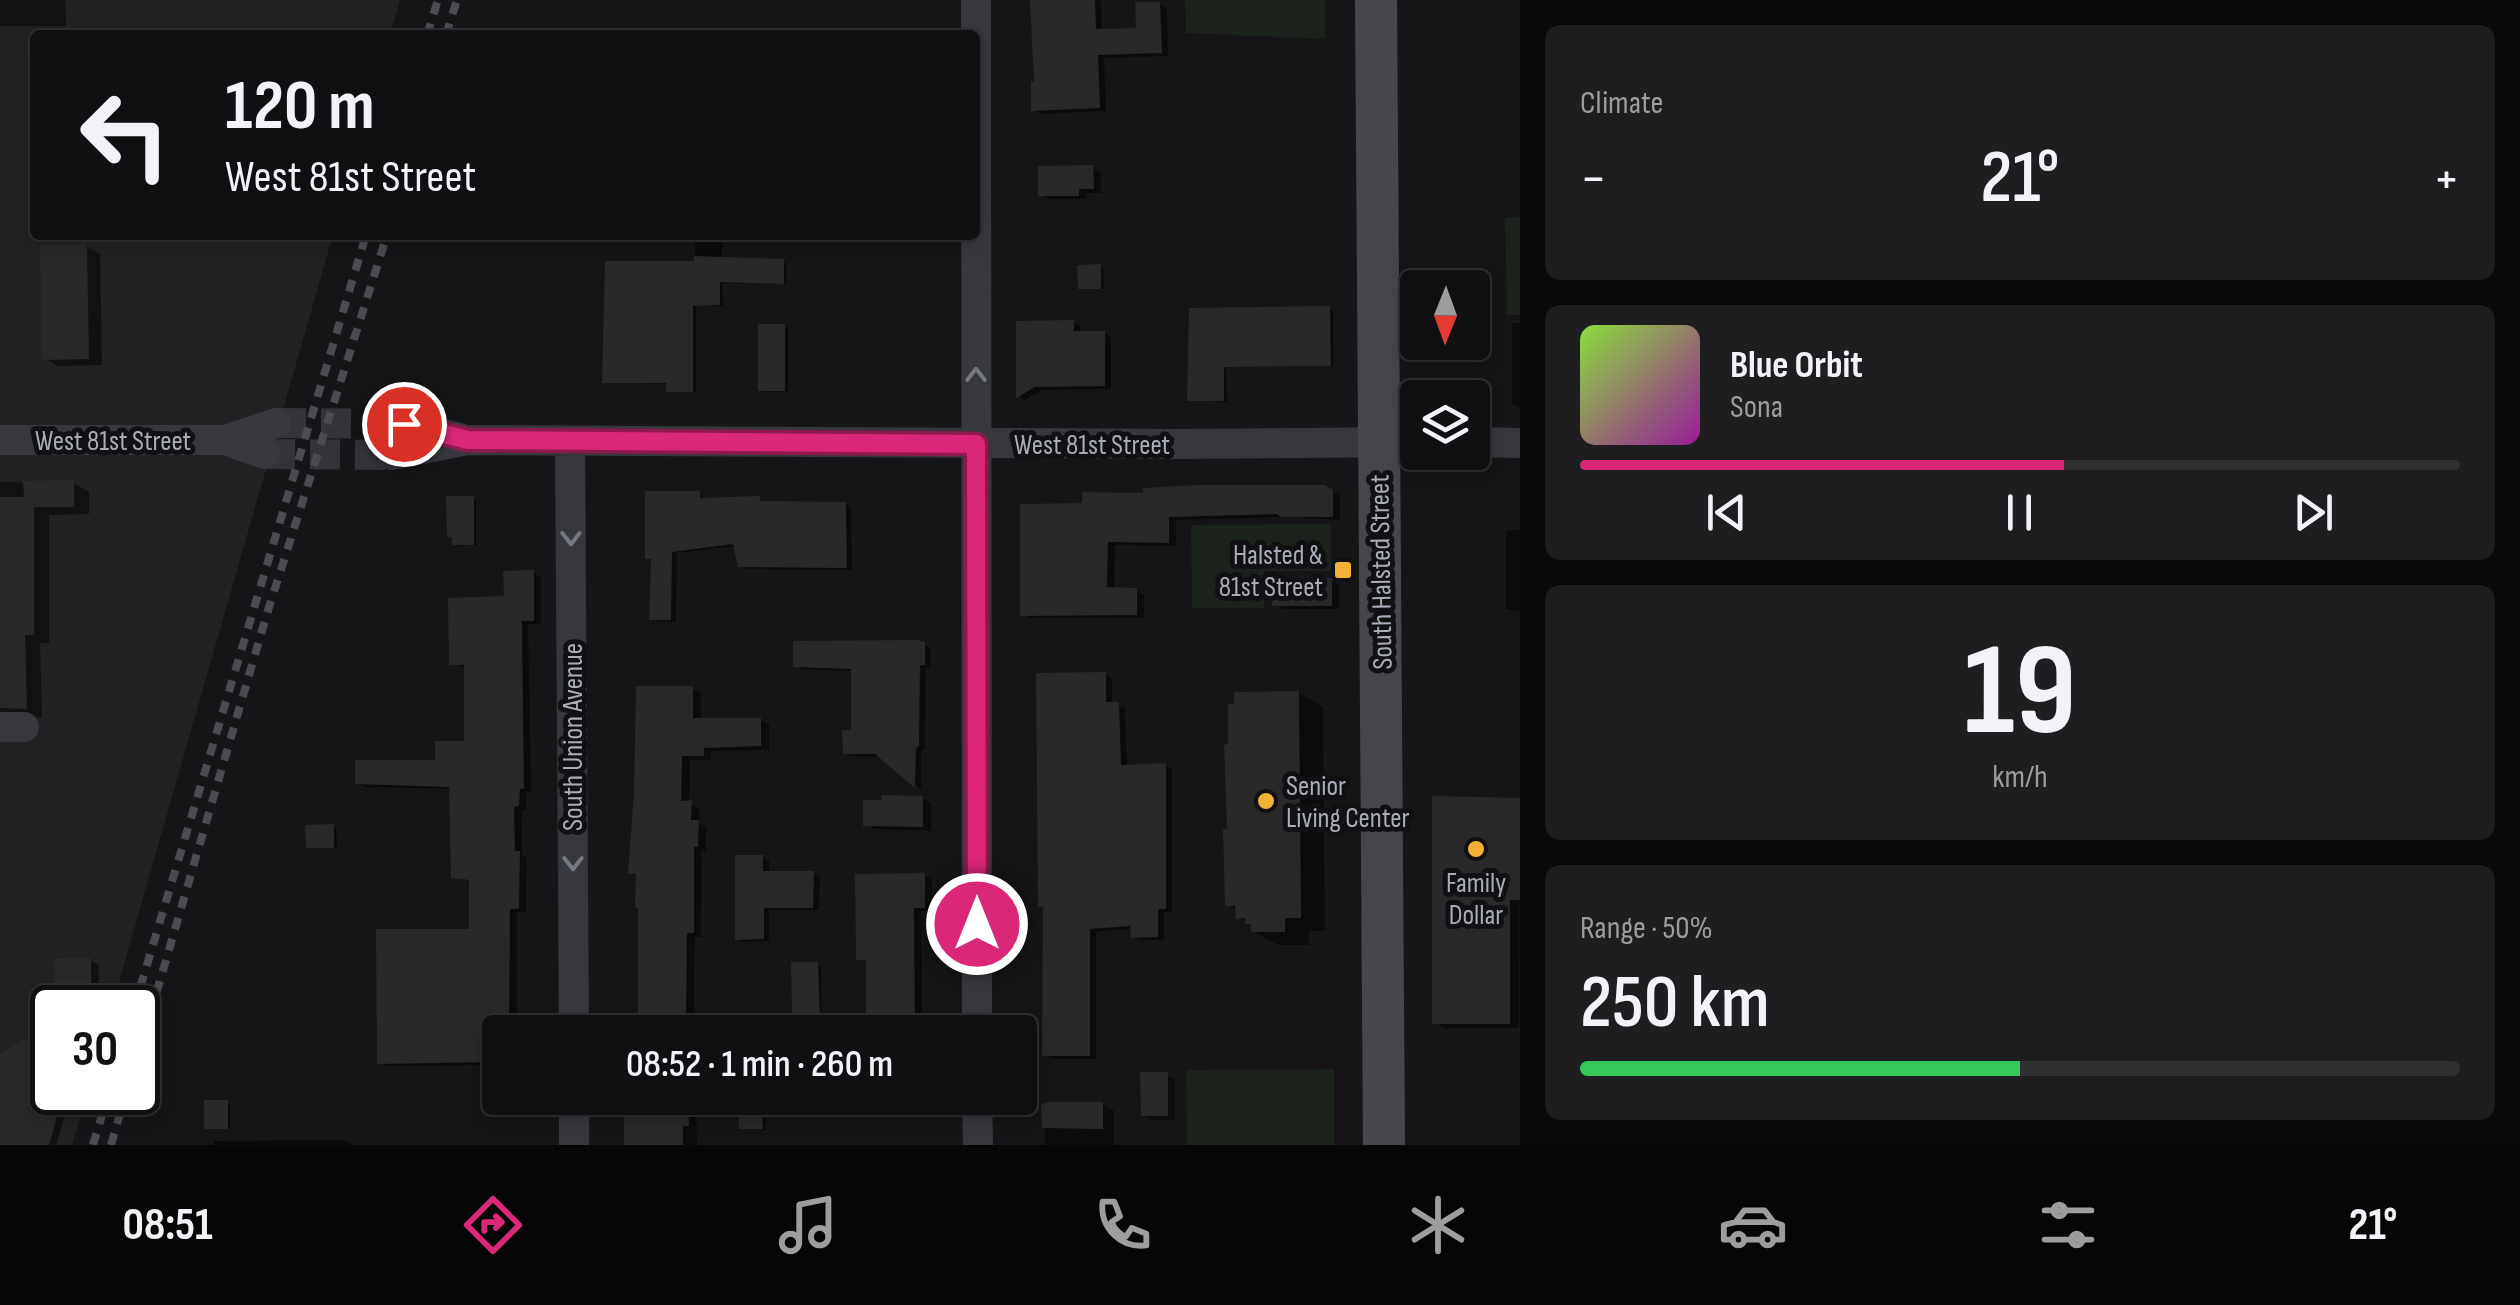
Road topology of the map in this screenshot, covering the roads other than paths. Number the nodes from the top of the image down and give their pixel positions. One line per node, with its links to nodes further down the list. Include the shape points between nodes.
1 (976, 0): 3 (street)
2 (1376, 0): 11 (main road, South Halsted Street)
3 (975, 30)
4 (975, 240): 14 (street, one-way to 4)
5 (276, 424): 8 (street, West 81st Street)
6 (404, 424): 9 (street, West 81st Street)
7 (0, 440): 8 (street, West 81st Street)
8 (225, 440): 15 (street, West 81st Street)
9 (468, 440): 10 (street, West 81st Street); 16 (street, West 81st Street)
10 (570, 440): 14 (street, West 81st Street); 17 (street, South Union Avenue, one-way to 17)
11 (1398, 442): 14 (street, West 81st Street); 23 (main road, South Halsted Street)
12 (1490, 442): 13 (street)
13 (1520, 442)
14 (976, 444): 18 (street)
15 (264, 454)
16 (392, 455)
17 (574, 1015)
18 (977, 1015)
19 (574, 1115): 21 (street)
20 (978, 1115): 22 (street)
21 (574, 1145)
22 (978, 1145)
23 (1384, 1145)

